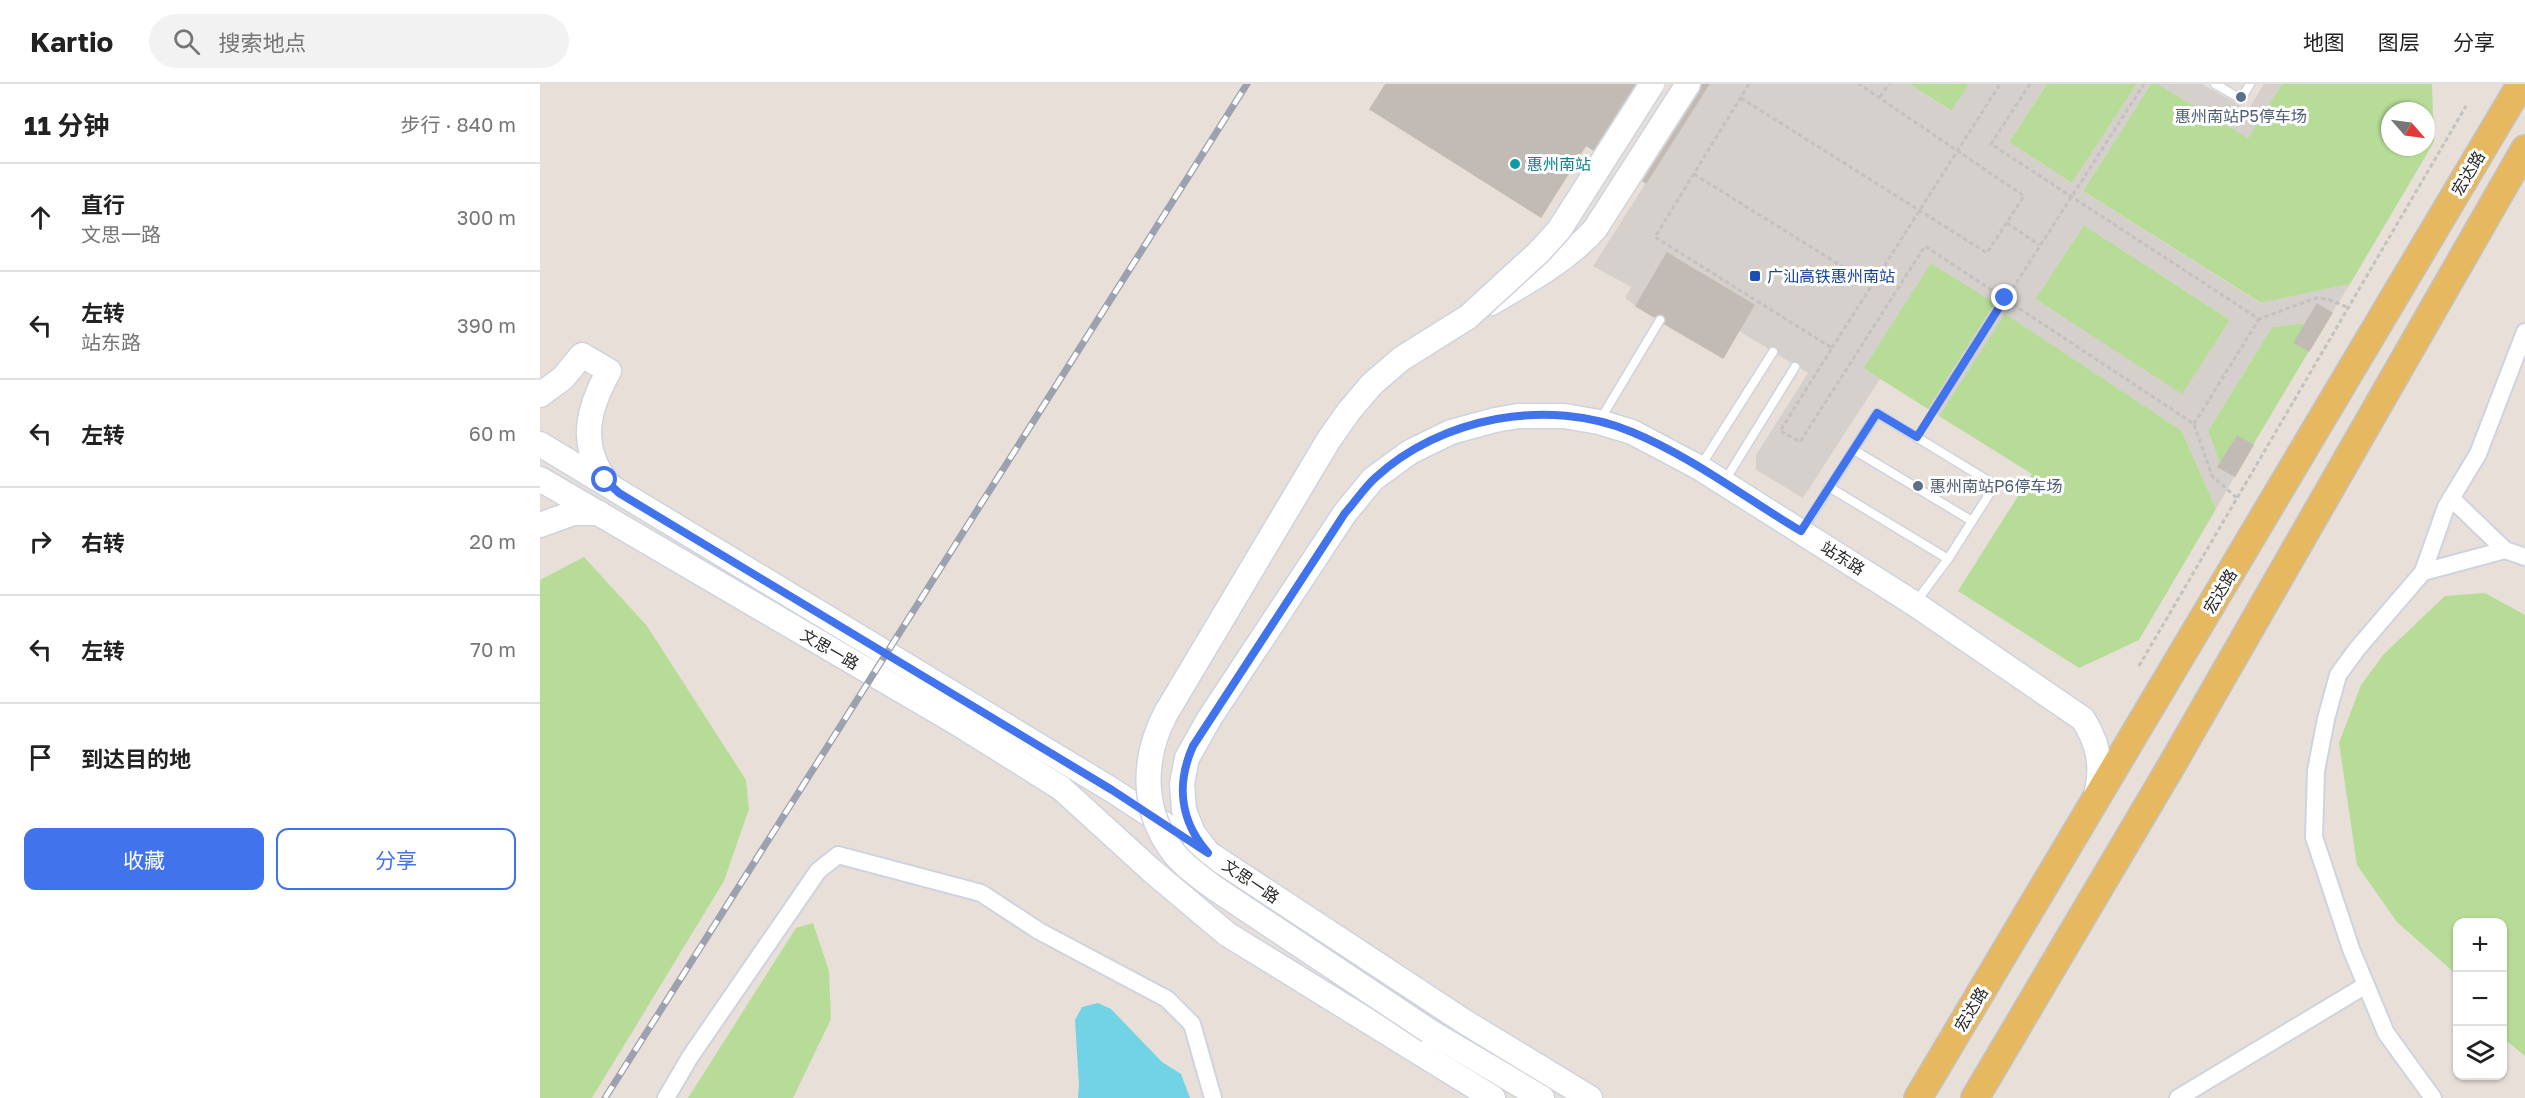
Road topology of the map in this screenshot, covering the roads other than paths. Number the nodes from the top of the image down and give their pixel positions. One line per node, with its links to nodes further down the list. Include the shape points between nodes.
1 (1652, 84): 7 (street, bridge, via 1559,230)
2 (1688, 84): 7 (street, bridge, via 1595,229 1577,249)
3 (2215, 84): 4 (lane, via 2241,99)
4 (2250, 84)
5 (2521, 84): 31 (main road, 宏达路)
6 (2525, 150): 40 (main road, via 2173,763)
7 (1468, 317): 37 (street, bridge, via 1401,359 1372,384 1328,441 1166,713 1153,743 1148,775 1151,807 1164,838 1185,865 1215,889 1429,1031)
8 (1660, 320): 13 (lane)
9 (2525, 332): 21 (street, via 2478,454)
10 (1773, 352): 16 (lane)
11 (1795, 367): 18 (lane)
12 (540, 395): 20 (street, via 563,378 582,355 609,371 591,407 589,434 596,464)
13 (1599, 422): 16 (street, 站东路, via 1632,432); 32 (street, 站东路, via 1541,415 1473,425 1430,441 1373,479 1345,513 1187,758 1182,784 1184,810 1193,833)
14 (540, 444): 20 (street, 文思一路)
15 (1854, 450): 19 (lane); 23 (lane); 23 (lane, via 1877,413 1917,437 1995,485)
16 (1700, 468): 18 (street, 站东路)
17 (540, 479): 22 (street, 文思一路)
18 (1724, 482): 25 (street, 站东路)
19 (1829, 487): 25 (lane); 28 (lane)
20 (612, 489): 32 (street, 文思一路, via 1112,790)
21 (2451, 498): 26 (street); 29 (street)
22 (599, 513): 24 (street, via 573,513); 36 (street, 文思一路, via 1061,788 1227,934)
23 (1972, 522): 28 (lane)
24 (540, 525)
25 (1801, 531): 30 (street, 站东路)
26 (2505, 550): 27 (street); 29 (street)
27 (2525, 558)
28 (1948, 559): 30 (lane)
29 (2423, 572): 33 (street, via 2338,675 2316,771 2314,837)
30 (1915, 604): 31 (street, 站东路, via 2083,719 2095,742 2100,769)
31 (2090, 808): 39 (main road, 宏达路)
32 (1208, 853): 38 (street, 文思一路, via 1465,1022)
33 (2366, 985): 41 (street); 42 (street, via 2386,1032)
34 (666, 1098): 35 (street, via 818,871 838,855 981,893 1167,999 1192,1024)
35 (1213, 1098)
36 (1493, 1098)
37 (1542, 1098)
38 (1590, 1098)
39 (1918, 1098)
40 (1975, 1098)
41 (2178, 1098)
42 (2433, 1098)

